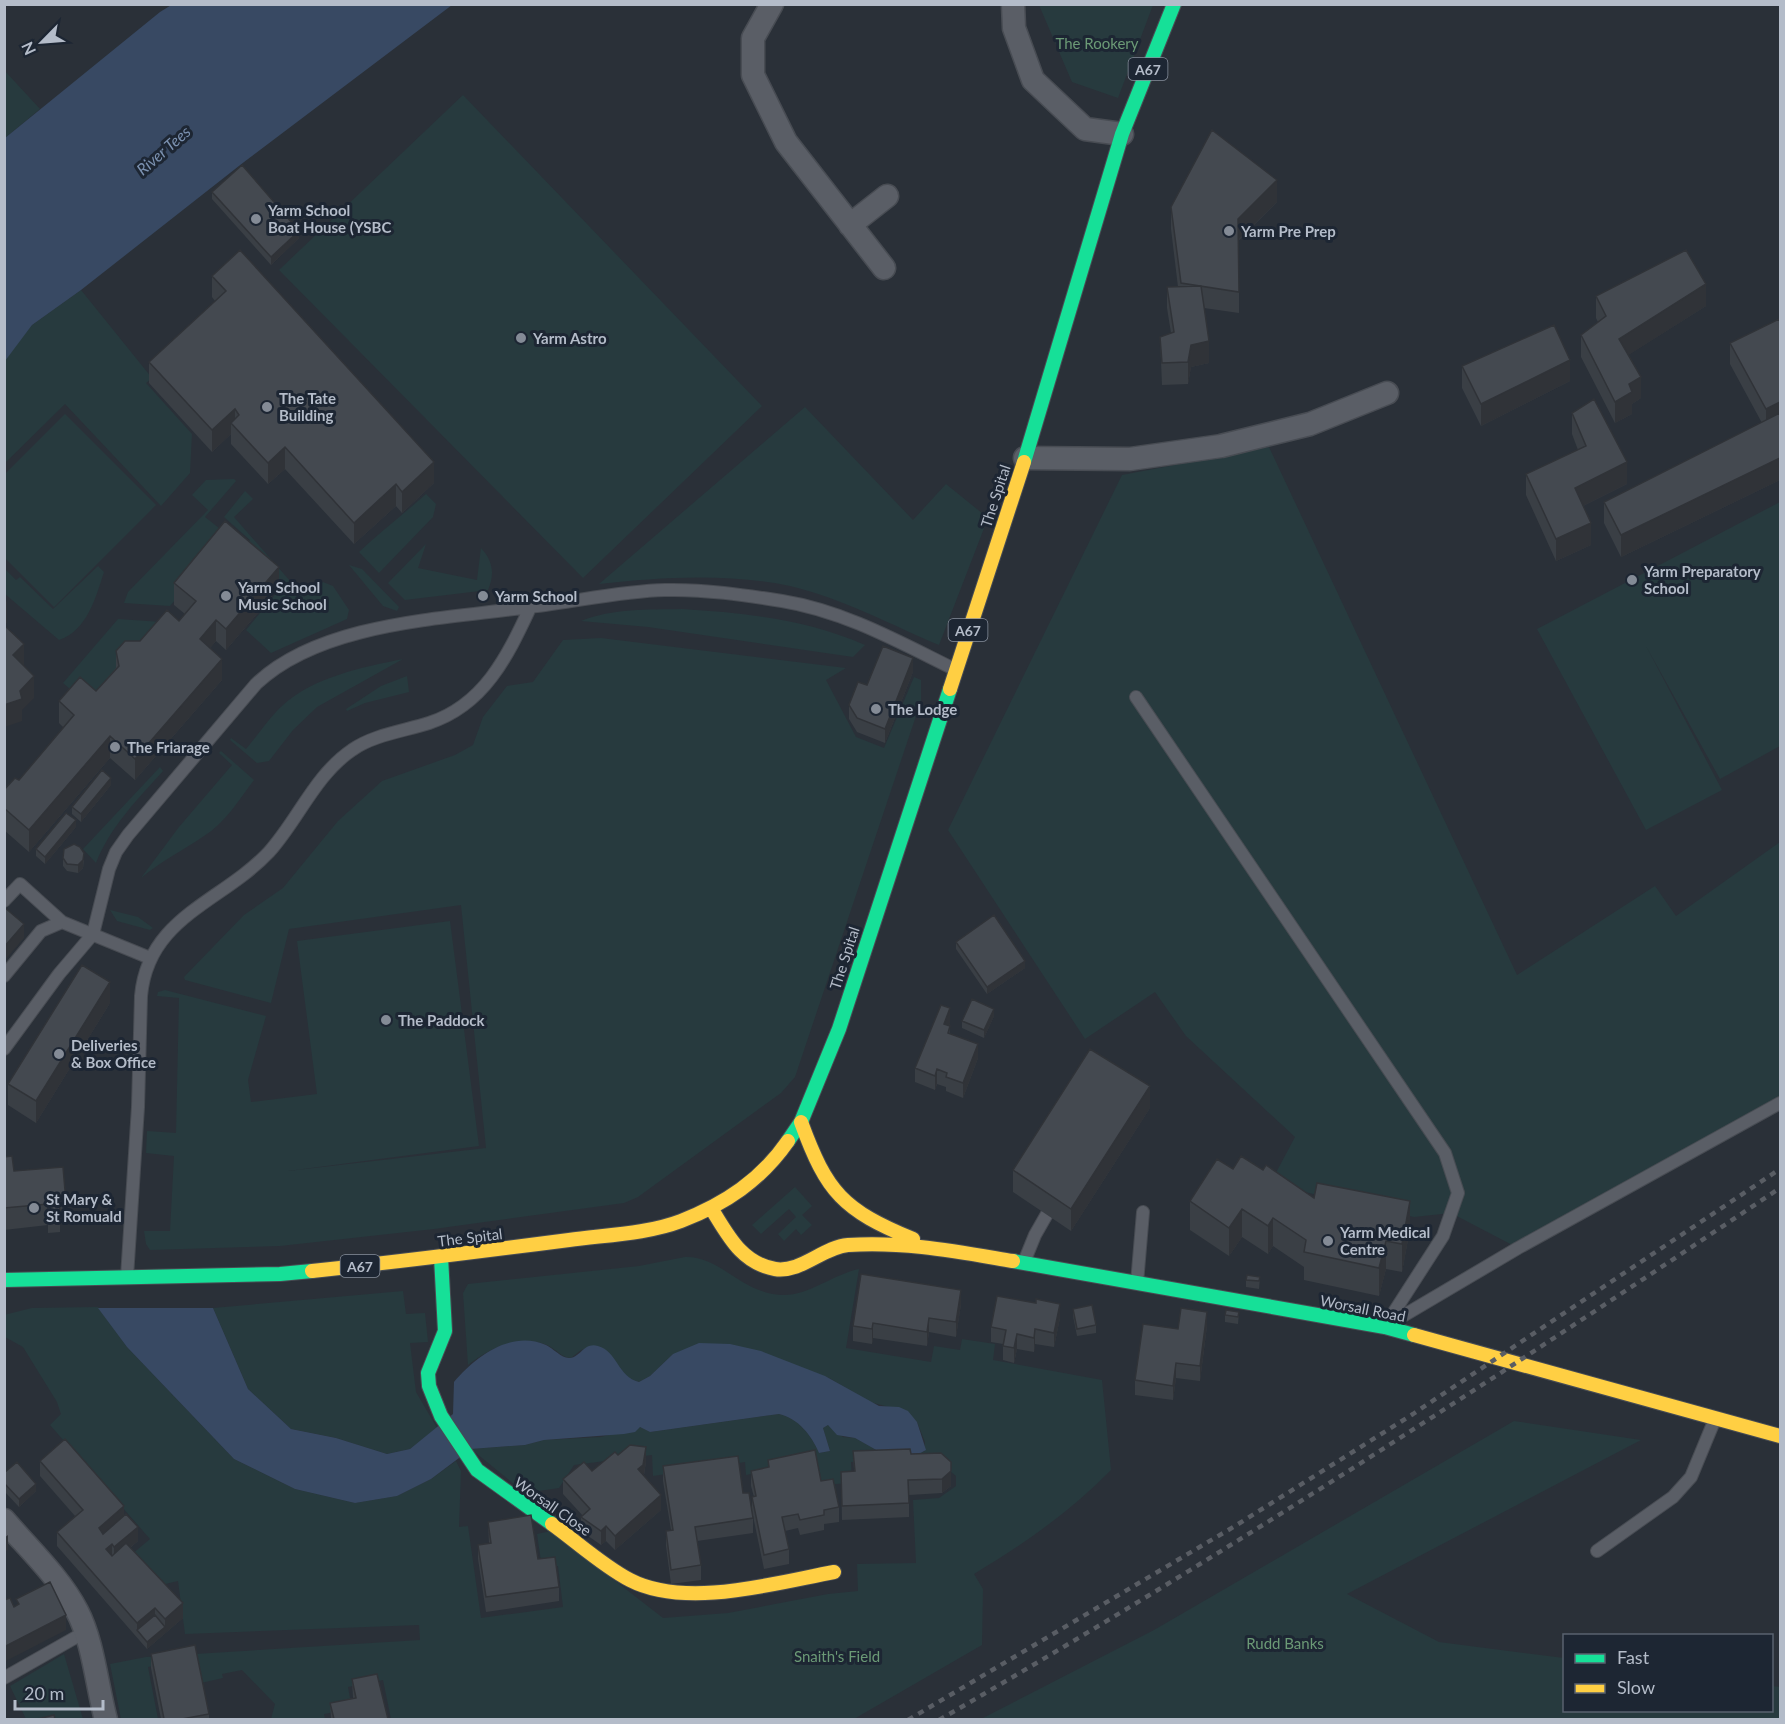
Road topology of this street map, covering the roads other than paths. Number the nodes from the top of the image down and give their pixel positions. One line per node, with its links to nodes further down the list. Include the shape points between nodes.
1 (772, 4): 6 (street, via 753,38 753,75 786,142)
2 (1013, 4): 4 (street, via 1014,28 1033,81 1085,129)
3 (1174, 4): 4 (main road, The Spital / A67)
4 (1122, 134): 9 (main road, The Spital / A67)
5 (887, 196): 6 (street)
6 (850, 225): 7 (street)
7 (884, 268)
8 (1387, 393): 9 (street, via 1310,424 1221,446 1130,459)
9 (1025, 458): 11 (main road, The Spital / A67)
10 (530, 608): 11 (lane, via 666,590 784,602 826,611); 15 (lane, via 379,627 306,651 274,668 256,684 116,852); 16 (lane, via 500,665 462,708 351,750 316,788 268,853 181,920)
11 (955, 669): 20 (main road, The Spital / A67, via 839,1029)
12 (1136, 697): 30 (lane, via 1445,1153 1458,1193 1443,1236)
13 (4, 901): 14 (lane, via 20,884)
14 (62, 922): 15 (lane); 17 (lane, via 41,931)
15 (93, 934): 16 (lane); 18 (lane)
16 (150, 958): 27 (lane, via 142,979)
17 (4, 976)
18 (4, 1049)
19 (1780, 1103): 30 (lane, via 1518,1248)
20 (801, 1122): 21 (main road, The Spital / A67, via 763,1173); 24 (main road, Worsall Road, via 816,1164 830,1187 851,1209 872,1224)
21 (711, 1208): 24 (main road, Worsall Road, via 739,1251 750,1260 776,1269 793,1268 847,1245); 25 (main road, The Spital / A67, via 652,1228)
22 (1143, 1212): 29 (lane)
23 (1047, 1214): 26 (lane)
24 (932, 1246): 26 (main road, Worsall Road)
25 (441, 1257): 27 (main road, The Spital / A67, via 246,1276); 35 (main road, Worsall Close, via 446,1331 428,1373 429,1386 441,1416 467,1458 490,1481 647,1589 678,1593)
26 (1023, 1263): 29 (main road, Worsall Road)
27 (128, 1278): 28 (main road, The Spital / A67)
28 (4, 1280)
29 (1136, 1284): 30 (main road, Worsall Road)
30 (1385, 1327): 31 (main road, Worsall Road)
31 (1715, 1418): 32 (main road, Worsall Road); 34 (lane, via 1691,1477)
32 (1780, 1437)
33 (4, 1520): 36 (street, via 66,1594)
34 (1597, 1551)
35 (834, 1572)
36 (85, 1632): 37 (lane); 38 (street)
37 (4, 1678)
38 (106, 1719)

